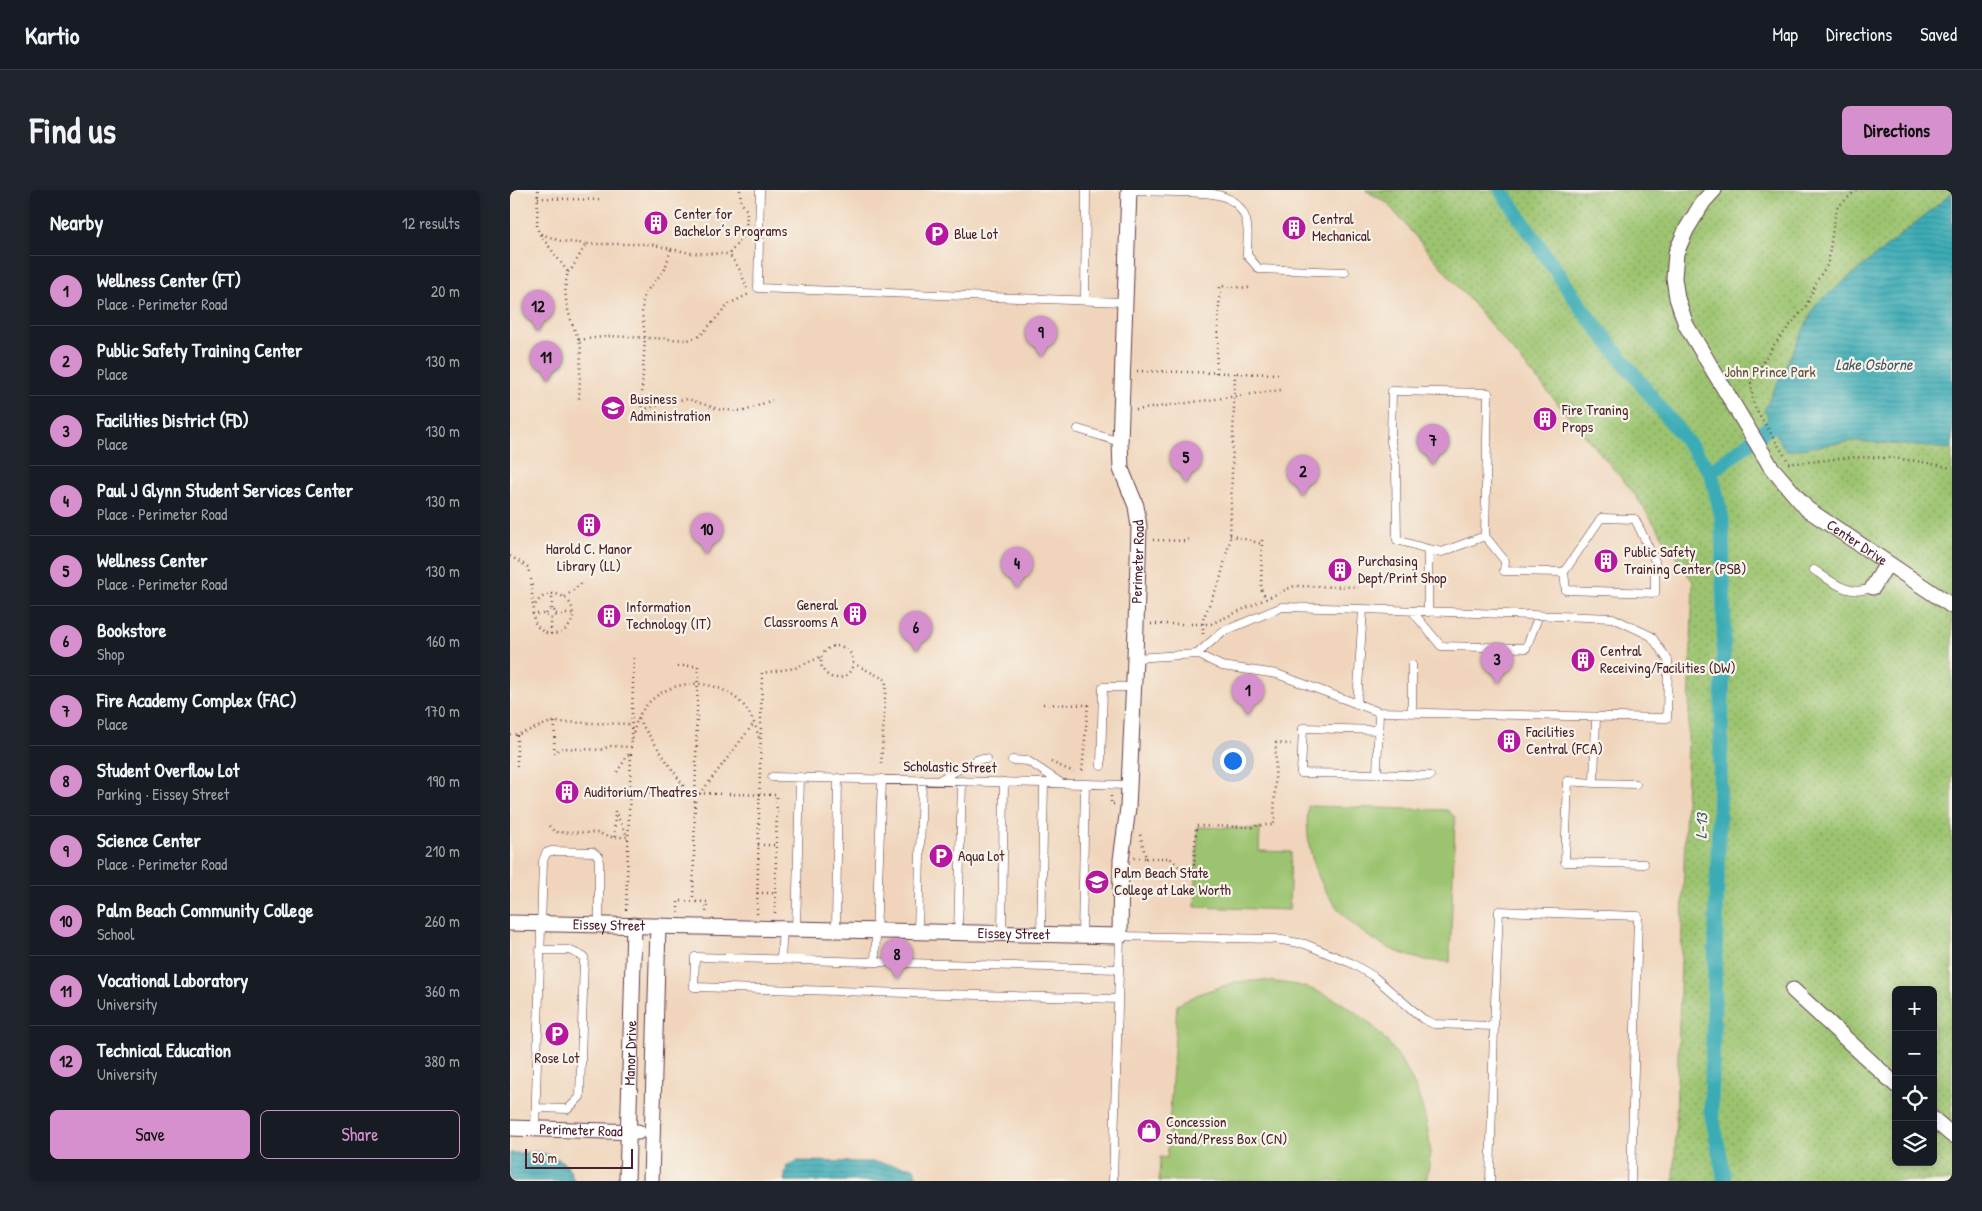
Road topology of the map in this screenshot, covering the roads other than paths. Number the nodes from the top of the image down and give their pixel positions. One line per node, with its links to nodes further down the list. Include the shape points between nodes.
1 (760, 190): 6 (lane, via 758,288)
2 (1086, 190): 6 (lane)
3 (1714, 190): 12 (street, Center Drive, via 1686,230 1676,253 1674,278 1686,325 1771,467 1807,509)
4 (1129, 191): 5 (lane, via 1221,195 1235,202 1243,213 1248,228 1247,255 1259,268); 7 (street, Perimeter Road)
5 (1345, 272)
6 (1085, 300): 7 (lane)
7 (1124, 302): 9 (street, Perimeter Road)
8 (1078, 429): 9 (lane)
9 (1120, 442): 22 (street, Perimeter Road, via 1121,469 1136,506 1139,527)
10 (1485, 536): 11 (lane, via 1442,552); 11 (lane, via 1488,393 1392,390 1391,442 1396,466 1397,540); 14 (lane, via 1505,561 1504,571)
11 (1428, 549): 19 (lane)
12 (1887, 564): 15 (street); 16 (street, Center Drive)
13 (1814, 570): 15 (lane, via 1847,591 1864,591)
14 (1564, 572): 14 (lane, via 1601,518 1635,519 1655,561 1655,593 1566,590)
15 (1873, 587)
16 (1952, 606)
17 (1363, 609): 18 (lane); 21 (lane, via 1282,607 1222,632); 25 (lane)
18 (1412, 611): 19 (lane); 20 (lane, via 1441,646 1526,648)
19 (1428, 612): 20 (lane)
20 (1539, 615): 28 (lane, via 1613,618 1651,636 1668,660 1667,718)
21 (1201, 651): 22 (lane); 25 (lane, via 1222,666 1277,674)
22 (1136, 658): 24 (street, Perimeter Road)
23 (1412, 665): 27 (lane)
24 (1133, 687): 32 (lane, via 1103,687); 48 (street, Perimeter Road)
25 (1357, 704): 26 (lane)
26 (1379, 712): 27 (lane); 29 (lane)
27 (1412, 713): 28 (lane)
28 (1596, 717): 45 (lane)
29 (1379, 730): 33 (lane); 33 (lane, via 1302,728 1302,773)
30 (987, 759): 40 (lane, via 979,759)
31 (1012, 760): 44 (lane, via 1028,761)
32 (1101, 766)
33 (1378, 774): 34 (lane)
34 (1430, 776)
35 (772, 777): 36 (lane, Scholastic Street)
36 (800, 777): 37 (lane, Scholastic Street); 54 (lane)
37 (838, 778): 38 (lane, Scholastic Street); 56 (lane)
38 (882, 779): 39 (lane, Scholastic Street); 57 (lane)
39 (922, 780): 40 (lane, Scholastic Street); 58 (lane)
40 (939, 780): 41 (lane, Scholastic Street)
41 (962, 781): 42 (lane, Scholastic Street); 59 (lane)
42 (1004, 782): 43 (lane, Scholastic Street); 60 (lane)
43 (1044, 783): 44 (lane, Scholastic Street); 61 (lane)
44 (1061, 783): 46 (lane, Scholastic Street)
45 (1594, 783): 47 (lane); 49 (lane, via 1568,781 1565,862)
46 (1085, 784): 48 (lane, Scholastic Street); 62 (lane)
47 (1636, 784)
48 (1128, 785): 63 (street, Perimeter Road, via 1121,860)
49 (1644, 864)
50 (630, 919): 53 (street, Eissey Street); 55 (street, Eissey Street); 76 (street, Manor Drive)
51 (510, 923): 52 (street, Eissey Street)
52 (540, 923): 53 (street, Eissey Street); 53 (lane, via 543,861 546,853 552,851 593,852 599,858); 64 (lane)
53 (600, 924)
54 (785, 925): 55 (street, Eissey Street); 56 (street, Eissey Street); 65 (lane)
55 (658, 926): 77 (street, Manor Drive)
56 (836, 930): 57 (street, Eissey Street)
57 (877, 931): 58 (street, Eissey Street); 66 (lane)
58 (918, 932): 59 (street, Eissey Street)
59 (958, 932): 60 (street, Eissey Street)
60 (1002, 934): 61 (street, Eissey Street)
61 (1041, 934): 62 (street, Eissey Street)
62 (1082, 935): 63 (street, Eissey Street)
63 (1120, 936): 67 (lane); 70 (lane, Eissey Street, via 1276,939 1305,944 1373,976 1423,1019 1434,1024)
64 (540, 950): 72 (lane); 72 (lane, via 569,950 584,957 584,977 580,1097 568,1109)
65 (781, 959): 66 (lane); 69 (lane, via 694,957 694,987)
66 (875, 962): 67 (lane)
67 (1119, 969): 69 (lane)
68 (1792, 990): 71 (street)
69 (1118, 999): 81 (lane)
70 (1494, 1026): 82 (lane); 83 (lane, via 1499,911 1638,916)
71 (1892, 1081)
72 (536, 1108): 75 (lane)
73 (1935, 1121): 78 (street)
74 (510, 1128): 75 (street, Perimeter Road)
75 (535, 1128): 76 (street, Perimeter Road)
76 (629, 1131): 77 (street, Perimeter Road); 79 (street, Manor Drive)
77 (652, 1132): 80 (street, Manor Drive)
78 (1952, 1135)
79 (626, 1181)
80 (651, 1181)
81 (1113, 1181)
82 (1490, 1181)
83 (1631, 1181)

